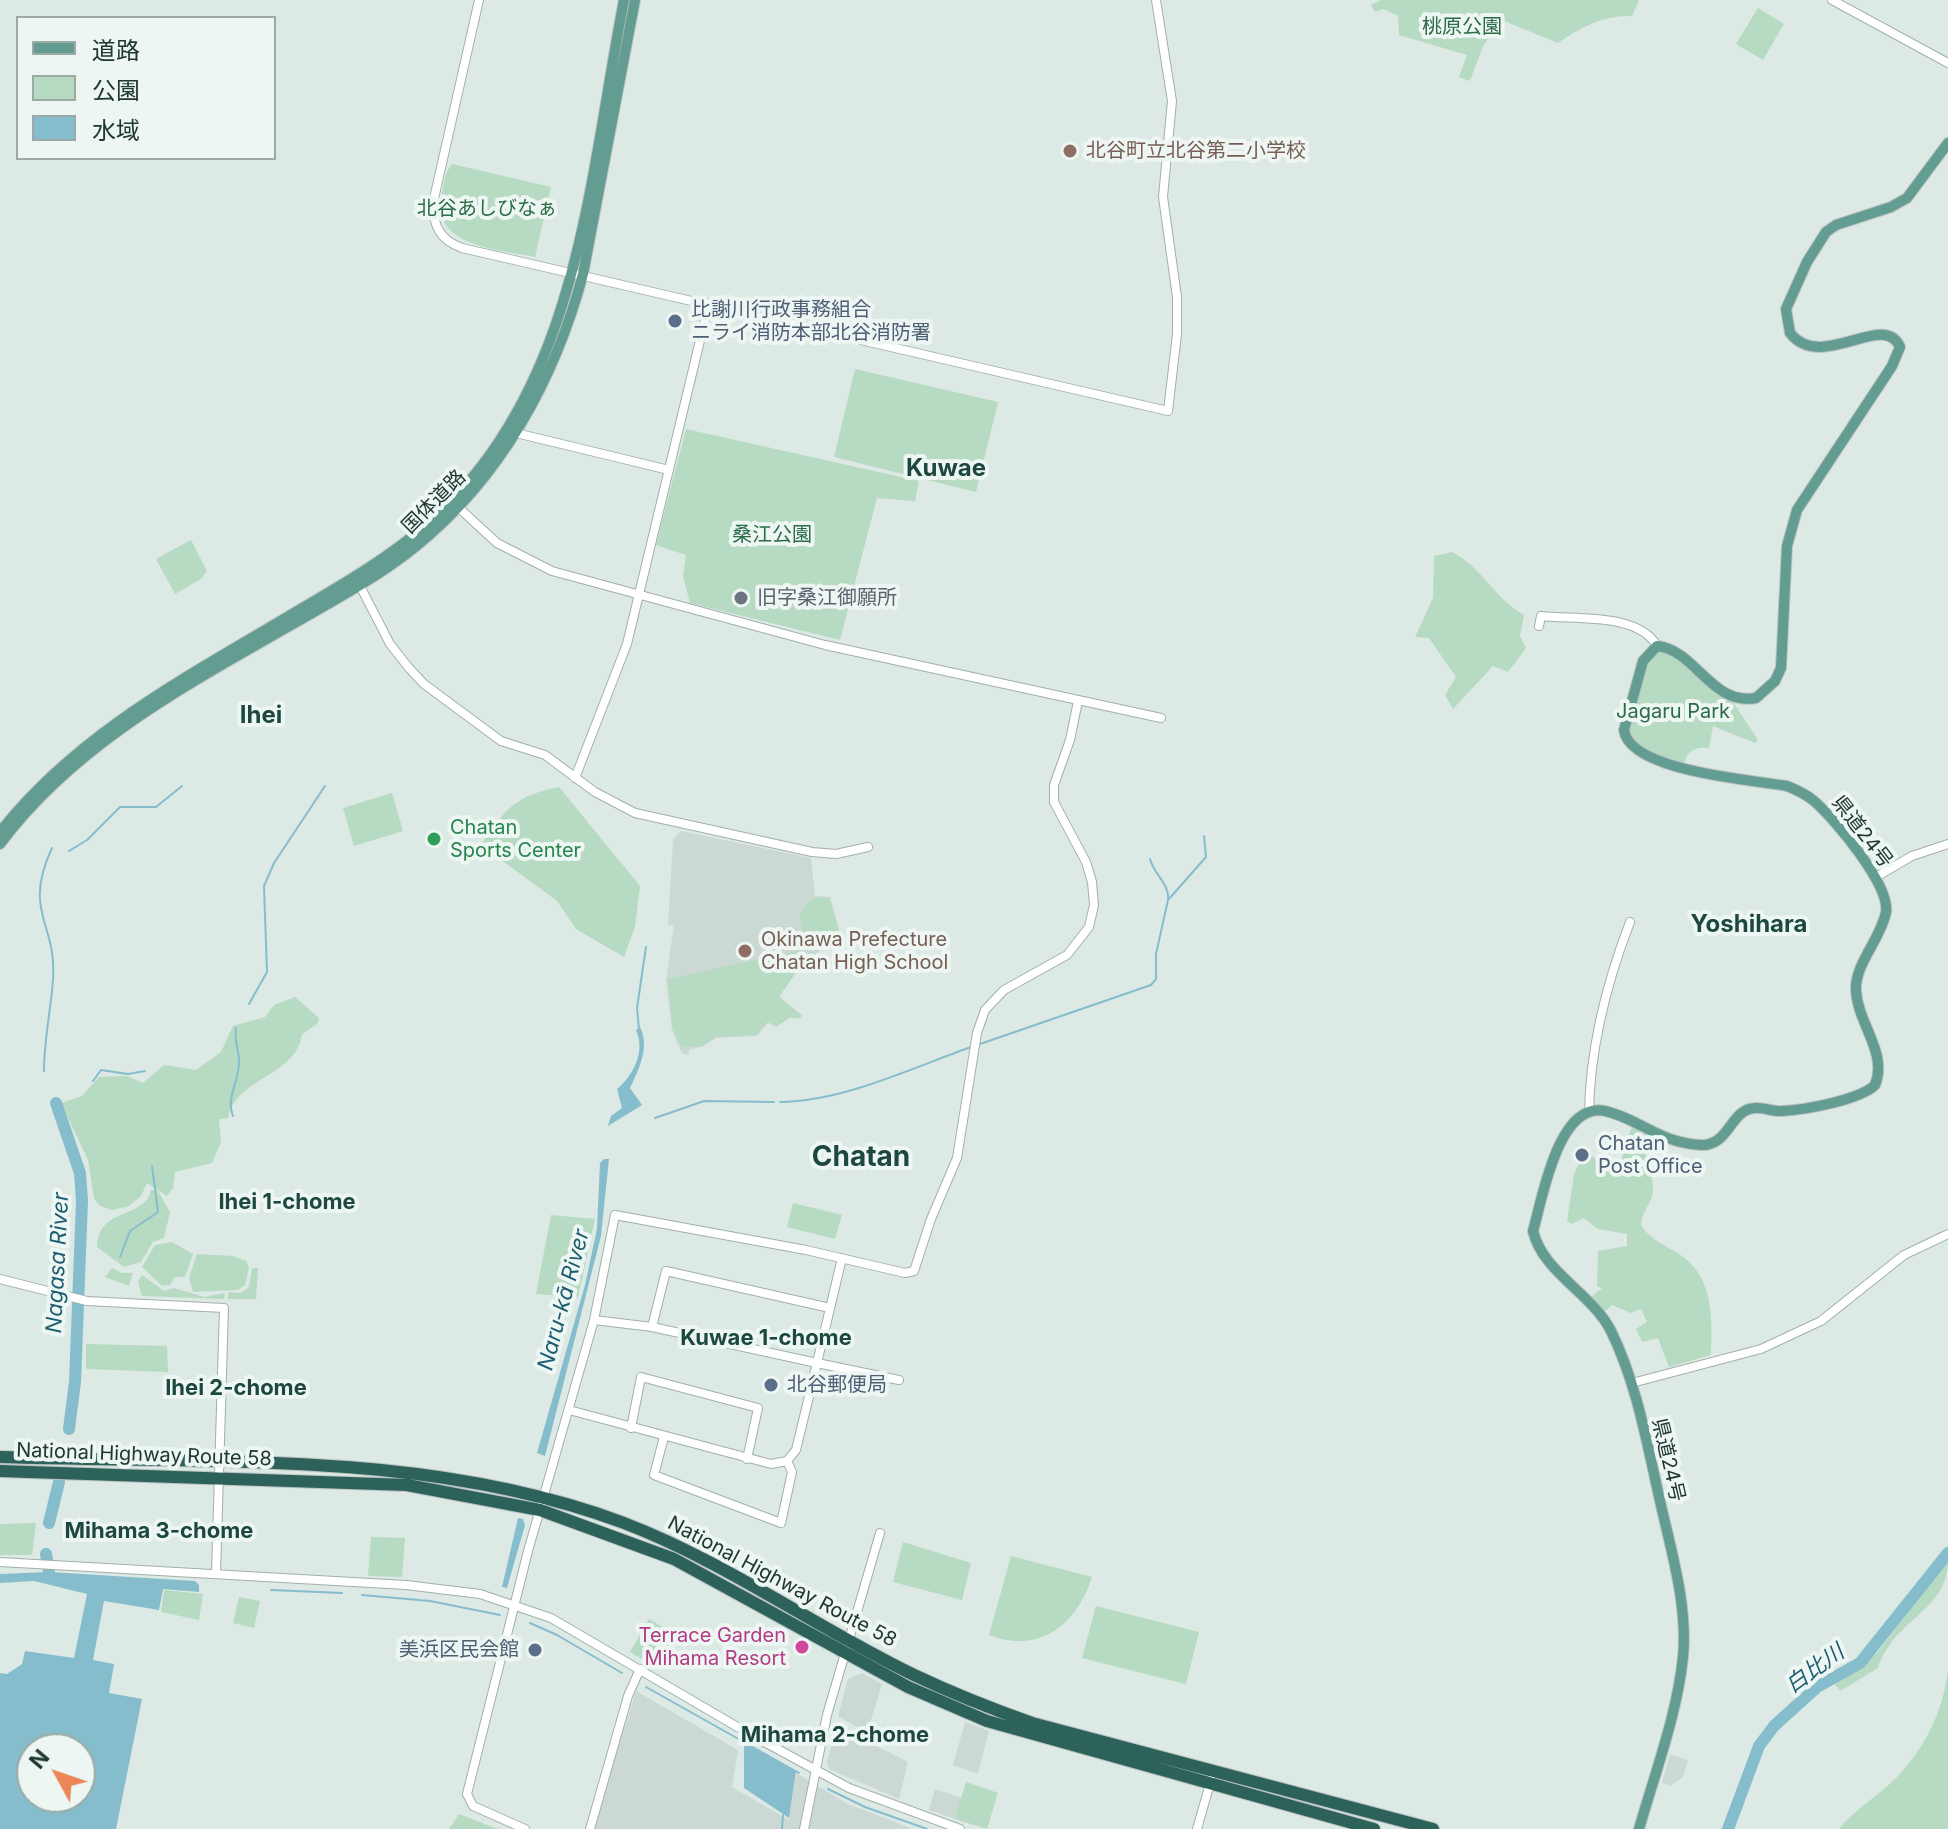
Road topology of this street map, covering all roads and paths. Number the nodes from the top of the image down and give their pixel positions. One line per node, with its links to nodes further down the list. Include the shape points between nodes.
1 (479, 0): 8 (street, via 433,203 436,227 462,248)
2 (624, 0): 8 (main road, 国体道路)
3 (635, 0): 8 (main road, 国体道路)
4 (1156, 0): 9 (street, via 1172,84 1163,197 1177,334 1168,411)
5 (1832, 0): 6 (street)
6 (1948, 63)
7 (1948, 143): 16 (main road, via 1907,198 1826,232 1786,309 1790,333 1807,347 1884,334 1900,347 1797,510 1787,546 1781,668 1775,681 1756,698 1733,698 1672,650)
8 (577, 272): 9 (street); 10 (main road, 国体道路, via 552,365); 13 (main road, 国体道路, via 545,361 508,431 427,525)
9 (709, 303): 11 (street)
10 (516, 433): 11 (street); 12 (main road, 国体道路)
11 (669, 470): 14 (street)
12 (459, 508): 13 (main road, 国体道路, via 415,548); 14 (street, via 518,557)
13 (357, 581): 19 (street, via 390,644 424,684 501,741 545,755); 20 (main road, 国体道路, via 110,725 39,788); 21 (main road, 国体道路, via 98,745 58,779)
14 (638, 596): 17 (street, via 825,645); 19 (street, via 623,657)
15 (1539, 626): 16 (street, via 1541,616 1622,623)
16 (1657, 646): 24 (main road, 県道24号, via 1643,661 1624,730 1636,752 1672,766 1803,792)
17 (1078, 701): 18 (street); 28 (street, via 1054,802 1092,882 1089,927 1067,955 994,998 980,1021 955,1167 914,1271)
18 (1161, 718)
19 (575, 778): 23 (street, via 648,817 820,853)
20 (0, 832)
21 (0, 844)
22 (1948, 844): 24 (street, via 1912,856)
23 (868, 847)
24 (1876, 877): 26 (main road, 県道24号, via 1886,910 1856,989 1878,1065 1869,1091 1781,1111 1747,1109 1720,1140 1701,1145 1660,1138 1605,1111)
25 (1630, 922): 26 (street, via 1597,1039)
26 (1589, 1113): 35 (main road, 県道24号, via 1571,1123 1562,1136 1533,1231 1543,1255 1610,1329)
27 (1948, 1234): 35 (street, via 1904,1255 1821,1321 1761,1349)
28 (842, 1258): 30 (street); 31 (street, via 615,1215)
29 (0, 1279): 42 (street, via 87,1301 224,1308)
30 (830, 1308): 32 (street, via 666,1271); 33 (street)
31 (594, 1320): 32 (street); 36 (street)
32 (652, 1327): 33 (street)
33 (817, 1363): 34 (street); 41 (street, via 796,1450)
34 (899, 1380)
35 (1632, 1383): 61 (main road, 県道24号, via 1674,1570 1684,1646)
36 (569, 1410): 37 (street); 44 (street)
37 (631, 1428): 38 (street); 40 (street, via 641,1377 758,1408)
38 (664, 1437): 40 (street); 41 (street, via 654,1475 781,1523 792,1472)
39 (0, 1457): 42 (highway, National Highway Route 58)
40 (747, 1459): 41 (street, via 764,1464)
41 (787, 1461)
42 (221, 1470): 43 (highway, National Highway Route 58); 44 (highway, National Highway Route 58, via 407,1485); 47 (street)
43 (0, 1471)
44 (542, 1504): 48 (street); 49 (highway, National Highway Route 58, via 680,1546)
45 (880, 1533): 49 (street)
46 (0, 1562): 47 (street)
47 (216, 1573): 48 (street, via 442,1589)
48 (516, 1605): 50 (street, via 551,1618); 54 (street, via 467,1794 473,1806)
49 (847, 1645): 51 (street); 52 (highway, National Highway Route 58, via 993,1709); 53 (highway, National Highway Route 58, via 908,1687 987,1721)
50 (640, 1669): 51 (street); 55 (street)
51 (814, 1769): 56 (street); 57 (street, via 866,1795)
52 (1213, 1771): 53 (street); 60 (highway, National Highway Route 58)
53 (1210, 1785): 58 (street); 59 (highway, National Highway Route 58)
54 (525, 1829)
55 (590, 1829)
56 (804, 1829)
57 (960, 1829)
58 (1197, 1829)
59 (1374, 1829)
60 (1433, 1829)
61 (1639, 1829)

